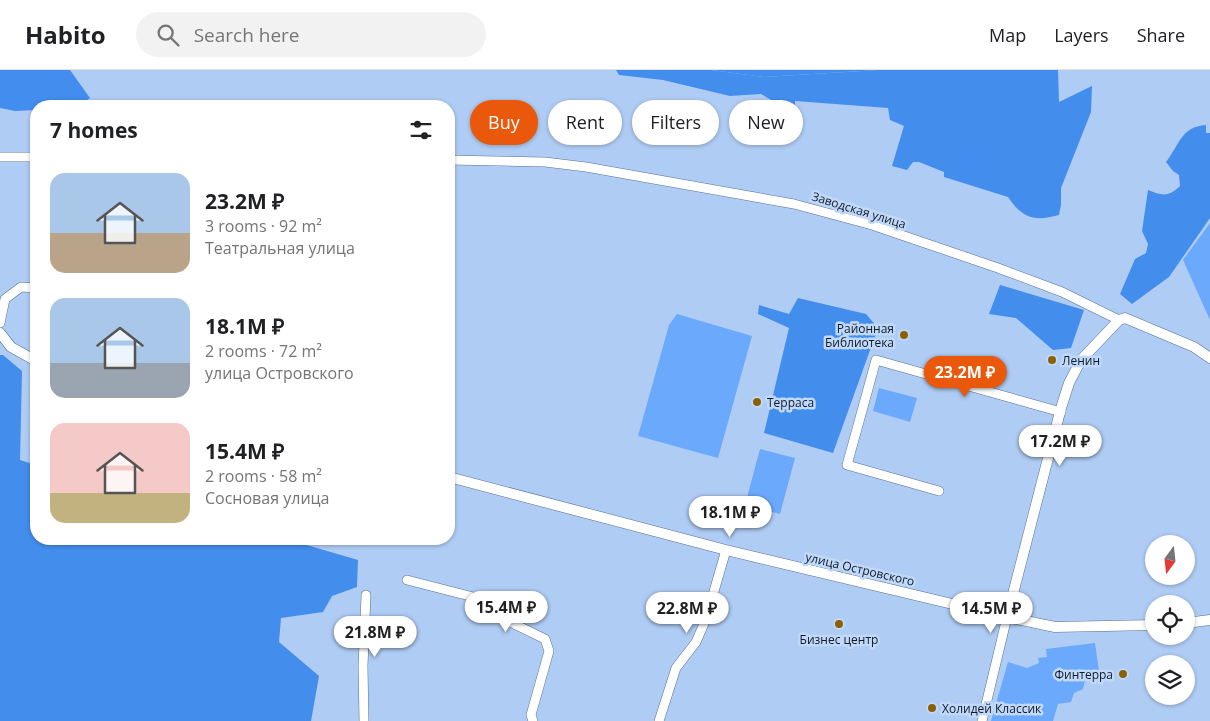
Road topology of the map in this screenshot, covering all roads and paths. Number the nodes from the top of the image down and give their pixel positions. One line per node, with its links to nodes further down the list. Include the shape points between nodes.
1 (0, 157): 2 (street)
2 (30, 157)
3 (455, 160): 5 (street, Заводская улица, via 586,166 785,202 848,217 1062,292)
4 (30, 288): 6 (street, via 20,287 5,299)
5 (1118, 320): 9 (street, Заводская улица, via 1124,318 1166,334); 10 (street, via 1081,360 1069,383)
6 (0, 323)
7 (0, 333): 8 (street, via 10,347)
8 (30, 358)
9 (1210, 358)
10 (1061, 412): 12 (street, via 876,360 848,465); 16 (street)
11 (455, 479): 13 (street, улица Островского)
12 (939, 492)
13 (726, 550): 16 (street, улица Островского); 22 (street, via 702,627 696,642 676,668)
14 (407, 580): 21 (street, via 485,600 502,618 545,639 549,651 531,715)
15 (366, 595): 20 (street)
16 (1007, 617): 19 (street, улица Островского, via 1055,627); 23 (street)
17 (1210, 620): 18 (street)
18 (1195, 622)
19 (1145, 625)
20 (364, 721)
21 (533, 721)
22 (659, 721)
23 (982, 721)

